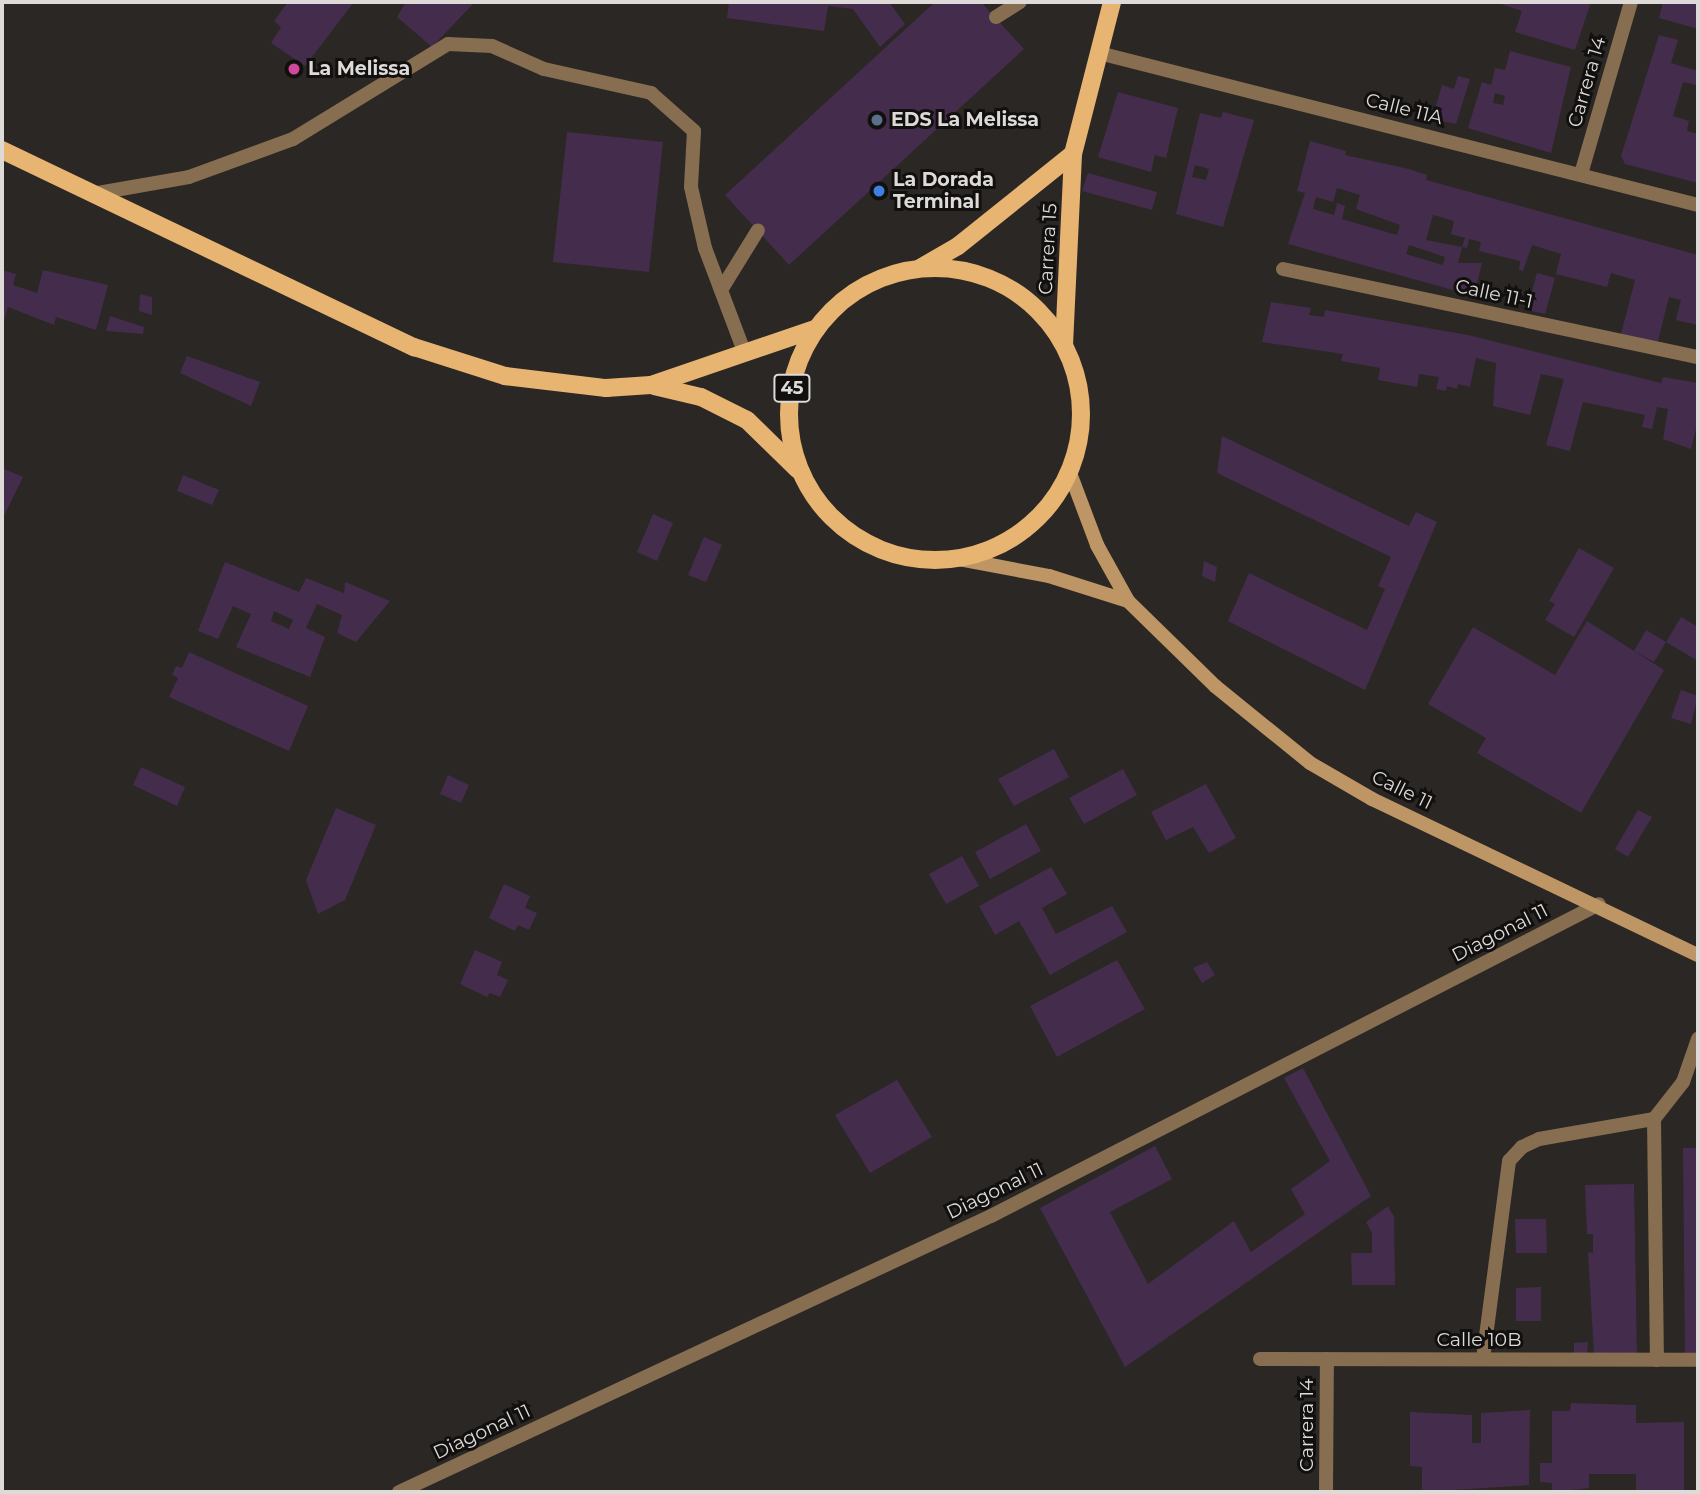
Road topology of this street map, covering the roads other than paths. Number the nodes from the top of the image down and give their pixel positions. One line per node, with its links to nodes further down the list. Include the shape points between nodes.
1 (1020, 2): 4 (street)
2 (1112, 2): 5 (main road, Carrera 15 / 45)
3 (1630, 2): 8 (street, Carrera 14)
4 (996, 17)
5 (1099, 53): 7 (main road, Carrera 15 / 45); 8 (street, Calle 11A)
6 (2, 150): 9 (main road, 45)
7 (1073, 155): 12 (main road, Carrera 15 / 45, via 958,246); 16 (main road, Carrera 15 / 45)
8 (1581, 174): 10 (street, Calle 11A)
9 (99, 193): 14 (street, via 189,177 293,139 448,44 492,46 544,69 652,93 694,131 691,187 705,248); 19 (main road, 45, via 449,361 534,381 606,388)
10 (1698, 205)
11 (758, 230): 14 (street)
12 (920, 268): 15 (main road, 45, via 861,288); 16 (main road, 45, via 954,269 988,278 1018,294 1044,317)
13 (1283, 269): 18 (street, Calle 11-1)
14 (721, 290): 17 (street)
15 (815, 329): 17 (main road, 45); 21 (main road, 45, via 798,363 789,400 791,438)
16 (1064, 345): 20 (main road, 45, via 1077,375 1082,408 1080,441)
17 (745, 354): 19 (main road, 45)
18 (1698, 357)
19 (651, 385): 21 (main road, 45, via 701,397 747,420)
20 (1070, 472): 22 (main road, 45, via 1052,504 1026,530 994,549); 23 (main road, Calle 11, via 1108,568)
21 (802, 474): 22 (main road, 45, via 822,506 850,533 884,551 920,560)
22 (959, 559): 23 (main road, Calle 11, via 1049,576)
23 (1128, 601): 24 (main road, Calle 11, via 1215,686 1310,763 1372,799)
24 (1599, 904): 25 (main road, Calle 11); 33 (street, Diagonal 11, via 991,1216)
25 (1698, 955)
26 (1698, 1039): 27 (street, via 1683,1082)
27 (1654, 1119): 30 (street, via 1539,1139 1522,1147 1509,1161); 31 (street)
28 (1260, 1359): 29 (street, Calle 10B)
29 (1327, 1359): 30 (street, Calle 10B); 34 (street, Carrera 14)
30 (1482, 1359): 31 (street, Calle 10B)
31 (1657, 1360): 32 (street, Calle 10B)
32 (1698, 1360)
33 (399, 1492)
34 (1326, 1492)

